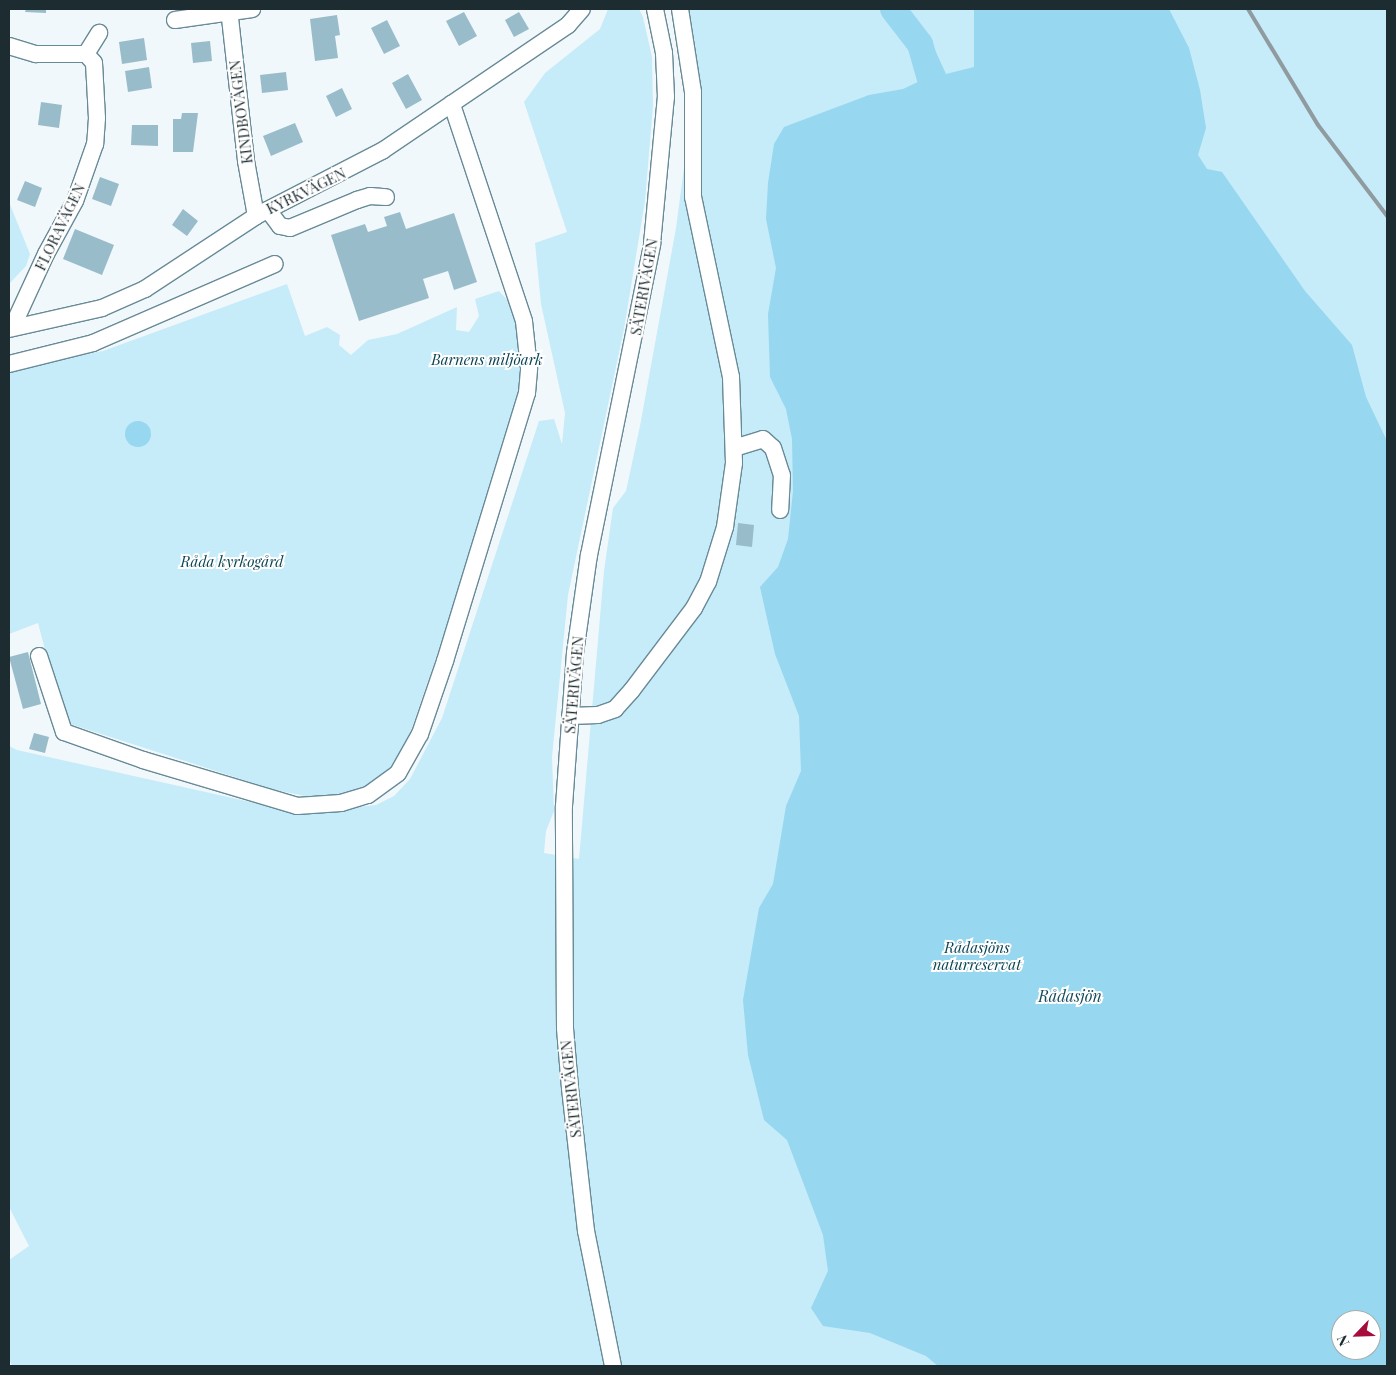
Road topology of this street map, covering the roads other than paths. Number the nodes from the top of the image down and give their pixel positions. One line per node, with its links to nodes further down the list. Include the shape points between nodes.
1 (252, 9): 5 (street)
2 (582, 9): 10 (street, KYRKVÄGEN, via 568,25)
3 (655, 9): 19 (street, SÄTERIVÄGEN, via 664,53 666,97 652,244 589,555)
4 (680, 9): 16 (street, via 693,92 692,191 730,366)
5 (230, 10): 6 (street); 12 (street, KINDBOVÄGEN, via 246,161)
6 (176, 20)
7 (99, 33): 9 (street)
8 (9, 46): 9 (street, via 36,54)
9 (86, 54): 14 (street, FLORAVÄGEN, via 94,63 97,134 93,151 75,202)
10 (452, 104): 12 (street, KYRKVÄGEN, via 374,155); 18 (street, via 524,321 529,368 527,393 445,661 420,734 398,773 368,795 341,803 297,806 143,760 64,732)
11 (386, 197): 12 (street, via 370,196 357,200 290,228 280,226)
12 (262, 213): 14 (street, KYRKVÄGEN, via 127,299 102,308)
13 (275, 264): 15 (street, via 93,343)
14 (10, 329)
15 (9, 364)
16 (734, 448): 17 (street, via 763,439 773,448 782,475); 19 (street, via 725,528 708,582 694,608 616,710 598,715)
17 (780, 510)
18 (39, 656)
19 (570, 716): 20 (street, SÄTERIVÄGEN, via 563,815 565,1028 586,1231)
20 (614, 1366)

